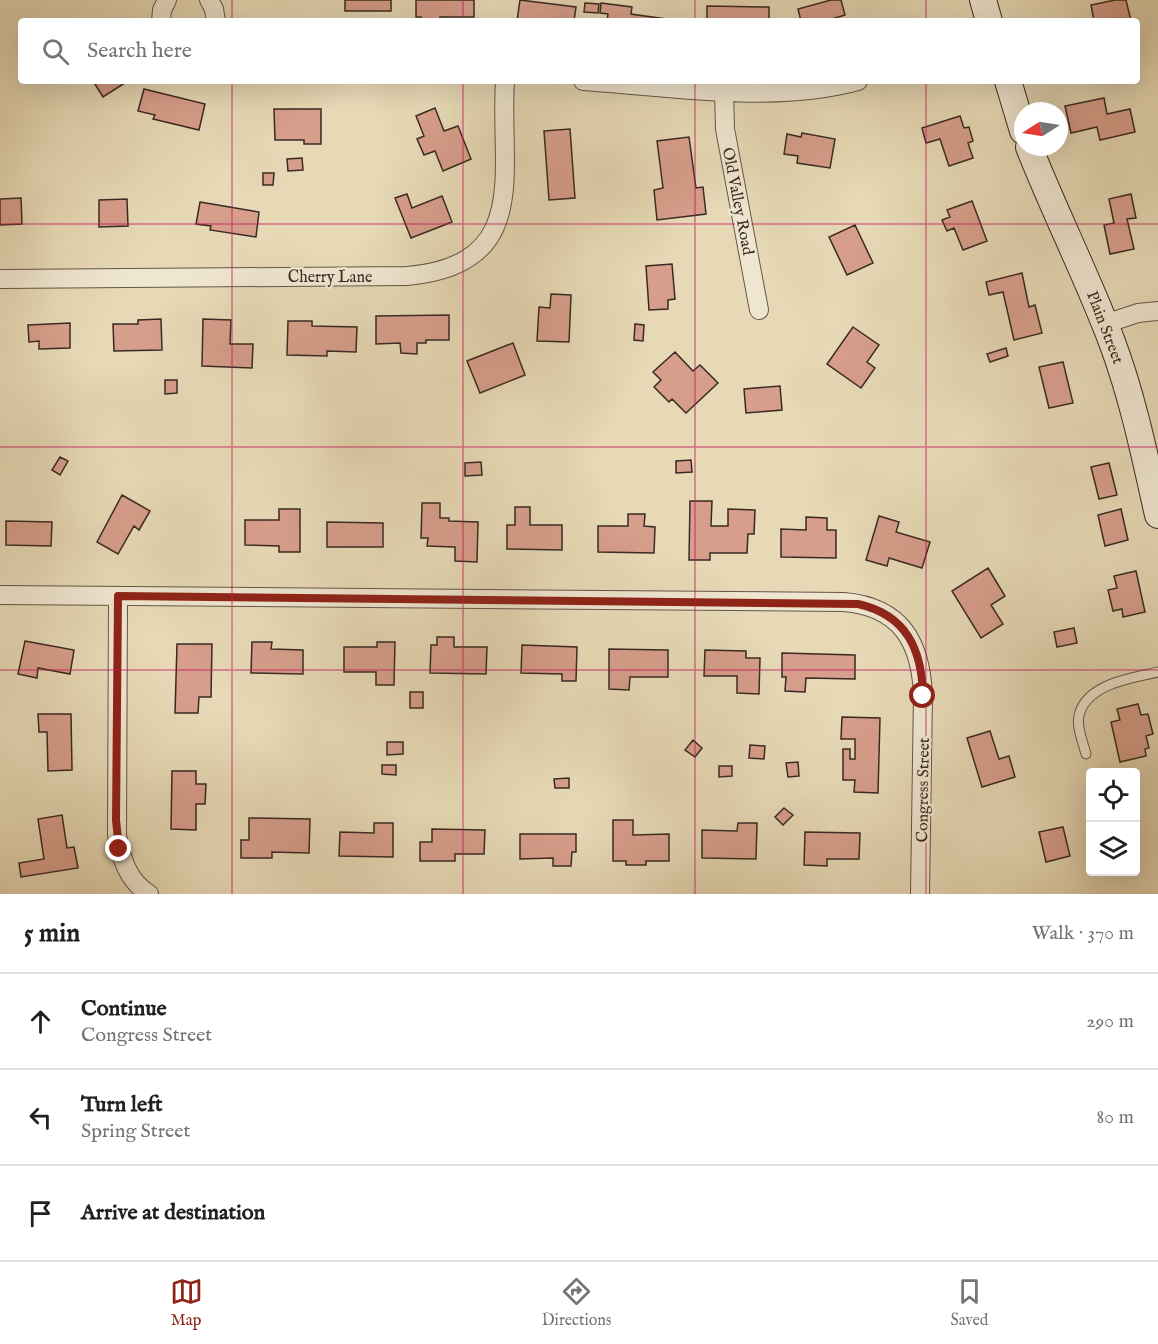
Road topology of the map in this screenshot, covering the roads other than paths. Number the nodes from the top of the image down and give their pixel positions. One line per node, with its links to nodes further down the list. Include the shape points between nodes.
1 (167, 0): 4 (street)
2 (209, 0): 5 (street)
3 (983, 0): 6 (street)
4 (161, 18)
5 (216, 18)
6 (988, 18)
7 (505, 84): 14 (street, Cherry Lane, via 505,186 499,222 478,250 447,268 407,276)
8 (625, 84): 11 (street)
9 (844, 84): 11 (street, via 793,91)
10 (1009, 84): 12 (street)
11 (724, 91): 15 (street, Old Valley Road, via 725,129)
12 (1014, 102)
13 (1033, 156): 17 (street, Plain Street)
14 (0, 279)
15 (759, 310)
16 (1158, 311): 17 (street)
17 (1105, 324): 18 (street, Plain Street, via 1130,398)
18 (1158, 515)
19 (0, 595): 20 (street, Congress Street)
20 (118, 596): 23 (street, via 117,835 129,874); 24 (street, Congress Street, via 844,602 872,607 904,630 921,667)
21 (1158, 672): 22 (lane, via 1116,683 1087,700 1079,713)
22 (1086, 754)
23 (149, 894)
24 (920, 894)

